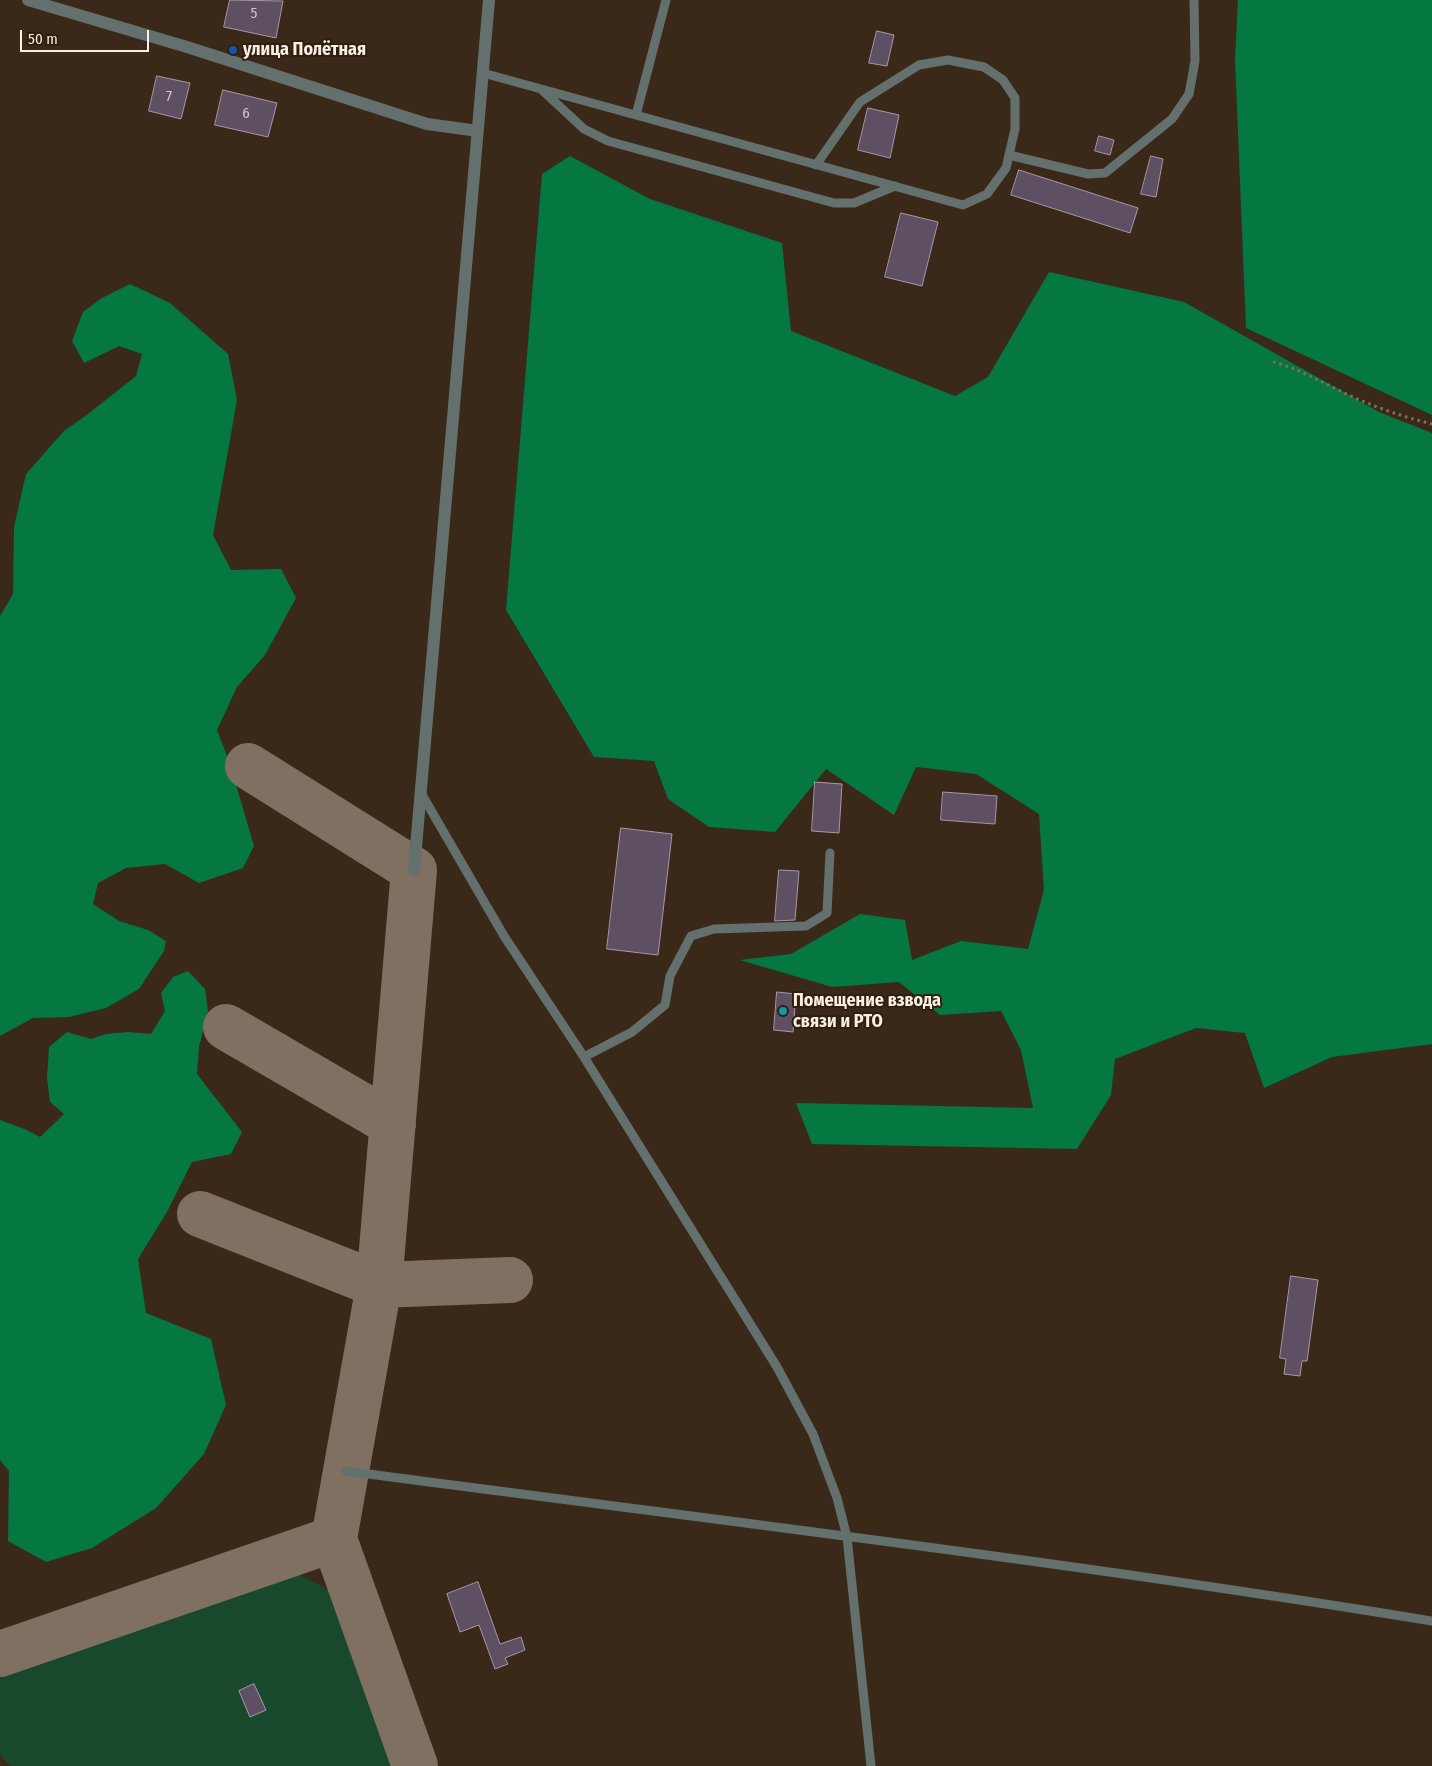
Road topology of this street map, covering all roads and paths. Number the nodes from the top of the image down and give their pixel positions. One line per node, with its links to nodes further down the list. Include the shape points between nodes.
1 (28, 0): 8 (street, via 427,124)
2 (489, 0): 5 (street)
3 (666, 0): 7 (lane)
4 (1194, 0): 9 (lane, via 1195,61 1189,94 1172,119 1104,173 1088,174)
5 (483, 73): 6 (lane); 8 (street)
6 (540, 88): 7 (lane); 11 (lane, via 584,128 608,140 834,203 854,203)
7 (636, 115): 10 (lane)
8 (478, 131): 14 (street)
9 (1009, 154): 10 (lane, via 1015,129 1015,98 1003,80 984,67 948,60 919,65 860,102); 11 (lane, via 1006,168 987,194 962,205)
10 (816, 165): 11 (lane)
11 (895, 186)
12 (1273, 362): 13 (path, via 1404,418)
13 (1432, 424)
14 (421, 793): 16 (street); 17 (lane, via 504,936)
15 (830, 854): 17 (lane, via 826,913 806,926 714,929 691,936 670,976 665,1005 632,1032)
16 (414, 870)
17 (584, 1056): 19 (lane, via 777,1367 813,1434 837,1498)
18 (346, 1471): 19 (lane)
19 (847, 1537): 20 (lane, via 1297,1599); 21 (lane)
20 (1432, 1621)
21 (872, 1766)

